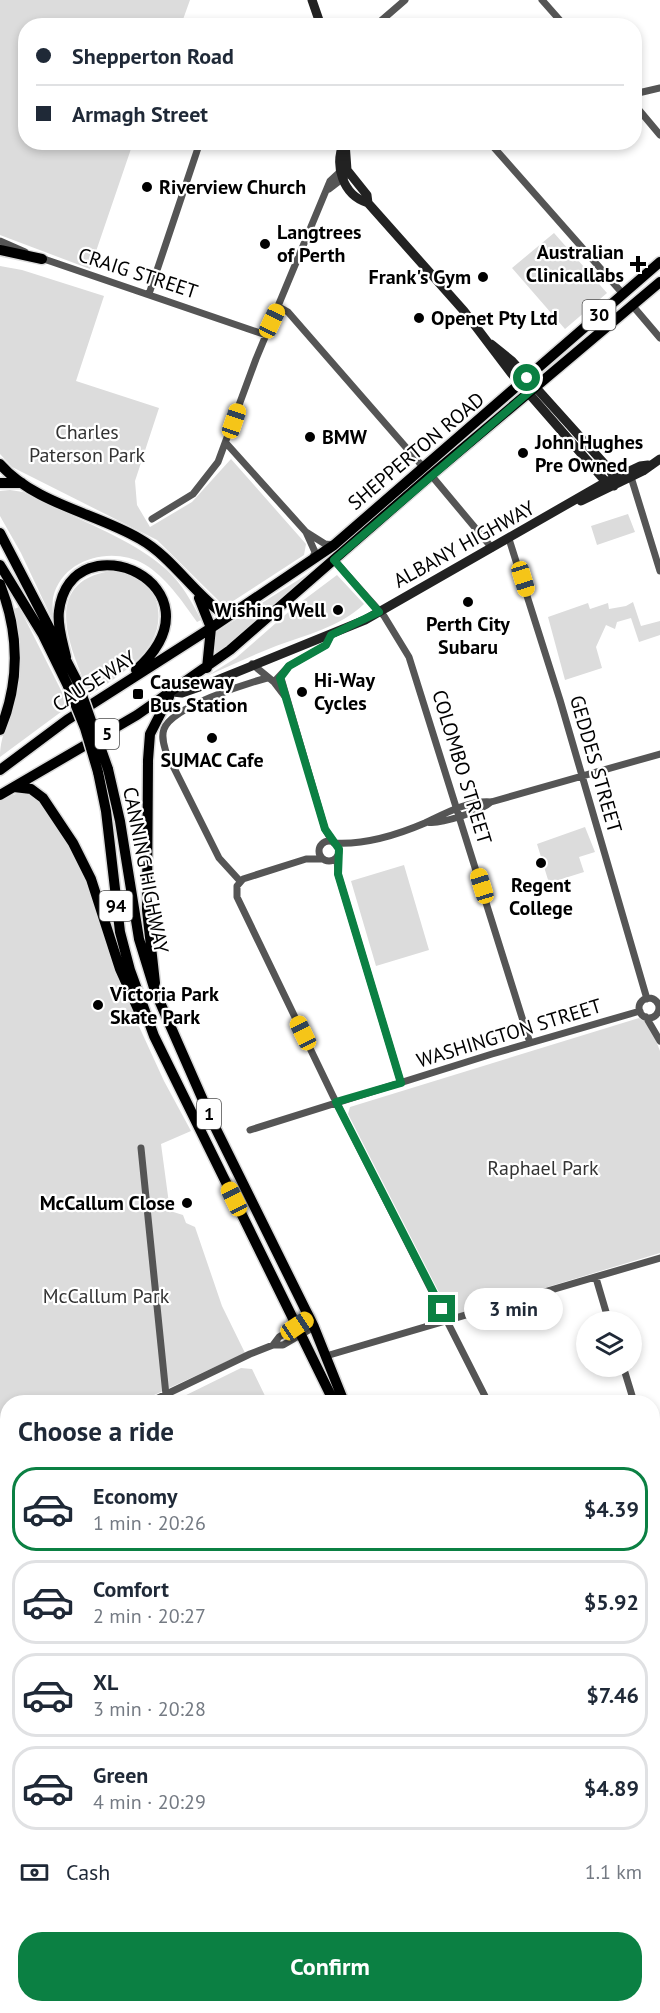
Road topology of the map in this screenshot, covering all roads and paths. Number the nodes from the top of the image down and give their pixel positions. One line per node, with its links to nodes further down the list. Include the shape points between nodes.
1 (312, 0): 4 (main road)
2 (405, 0): 5 (street)
3 (542, 0): 6 (street)
4 (318, 18)
5 (386, 18)
6 (558, 18)
7 (660, 88): 8 (street)
8 (642, 92)
9 (642, 114): 10 (street)
10 (660, 135)
11 (197, 150): 20 (street)
12 (340, 150): 14 (main road, via 338,155)
13 (496, 150): 21 (street)
14 (344, 173): 23 (street, via 329,189); 26 (main road, via 361,201 368,203)
15 (0, 241): 17 (street, CRAIG STREET)
16 (0, 250): 17 (main road)
17 (42, 259): 20 (street, CRAIG STREET)
18 (660, 262): 21 (main road, SHEPPERTON ROAD / 30)
19 (660, 282): 22 (main road, SHEPPERTON ROAD / 30)
20 (149, 294): 24 (street, CRAIG STREET)
21 (623, 294): 26 (main road, SHEPPERTON ROAD / 30)
22 (632, 305): 25 (street); 26 (main road, SHEPPERTON ROAD / 30)
23 (279, 307): 24 (street); 31 (street, via 288,312)
24 (266, 335): 27 (street)
25 (660, 338)
26 (528, 386): 31 (main road, SHEPPERTON ROAD / 30); 33 (main road)
27 (226, 443): 36 (street, via 213,471 193,494); 37 (street)
28 (660, 459): 30 (main road, ALBANY HIGHWAY)
29 (0, 464): 35 (main road)
30 (648, 465): 32 (main road, ALBANY HIGHWAY); 33 (main road, ALBANY HIGHWAY)
31 (428, 472): 40 (main road, SHEPPERTON ROAD / 30); 41 (street); 42 (main road, SHEPPERTON ROAD / 30)
32 (631, 477): 33 (main road, ALBANY HIGHWAY); 45 (street)
33 (612, 482): 39 (main road, ALBANY HIGHWAY, via 587,500 573,503)
34 (0, 483): 35 (main road)
35 (22, 483): 47 (main road, via 140,539)
36 (152, 519)
37 (306, 532): 40 (street, via 325,544); 43 (street, via 315,552)
38 (0, 533): 52 (main road)
39 (509, 539): 41 (main road, ALBANY HIGHWAY); 63 (street, GEDDES STREET)
40 (334, 544): 43 (main road, SHEPPERTON ROAD / 30)
41 (492, 548): 49 (main road, ALBANY HIGHWAY)
42 (334, 560): 49 (street, COLOMBO STREET); 54 (main road, SHEPPERTON ROAD / 30)
43 (310, 562): 48 (main road, SHEPPERTON ROAD / 30)
44 (0, 565): 56 (main road, 94)
45 (660, 571)
46 (0, 584): 59 (main road, via 10,612 15,651 14,688)
47 (198, 595): 48 (main road, via 218,610); 50 (main road)
48 (236, 612): 50 (main road, SHEPPERTON ROAD / 30)
49 (379, 612): 51 (main road, ALBANY HIGHWAY); 66 (street, COLOMBO STREET, via 409,657)
50 (212, 628): 54 (main road); 57 (main road, CAUSEWAY / 5)
51 (331, 635): 53 (main road, ALBANY HIGHWAY); 55 (street, via 326,645)
52 (66, 657): 56 (main road); 57 (main road, via 59,613 73,581 99,565 118,565 142,575 163,602 163,632 159,644)
53 (252, 664): 55 (street); 58 (main road, ALBANY HIGHWAY, via 205,685)
54 (207, 668): 58 (main road, 5)
55 (274, 679): 67 (street, via 286,699); 75 (street, via 211,698 174,717 164,729 163,744 219,858)
56 (73, 684): 62 (main road, 94, bridge)
57 (116, 688): 61 (main road, CAUSEWAY / 5)
58 (172, 693): 64 (main road, 5); 76 (main road, via 150,734 148,760 147,910 156,967)
59 (0, 730)
60 (660, 754): 63 (street)
61 (0, 770)
62 (103, 771): 76 (main road, CANNING HIGHWAY / 1, via 120,821 139,939); 82 (main road, CANNING HIGHWAY / 94, via 120,932)
63 (582, 776): 66 (street, via 484,801); 77 (street, GEDDES STREET)
64 (14, 787): 65 (main road, 5); 82 (main road, via 31,789 43,798 73,843 91,879 134,1005)
65 (0, 795)
66 (459, 812): 69 (street); 84 (street, COLOMBO STREET)
67 (325, 829): 68 (street); 70 (street)
68 (333, 842): 69 (street); 70 (street); 71 (street, via 339,849)
69 (352, 844): 71 (street)
70 (320, 847): 72 (street); 73 (street)
71 (338, 856): 73 (street); 74 (street)
72 (306, 859): 73 (street); 75 (street)
73 (325, 860): 74 (street)
74 (338, 874): 85 (street)
75 (240, 881): 86 (street, via 237,897)
76 (155, 991): 93 (main road, CANNING HIGHWAY / 1, via 213,1123)
77 (647, 999): 78 (street); 79 (street)
78 (659, 1005): 80 (street)
79 (640, 1011): 81 (street); 84 (street, WASHINGTON STREET)
80 (655, 1016): 81 (street); 83 (street)
81 (646, 1017): 83 (street)
82 (154, 1036): 94 (main road, CANNING HIGHWAY / 1)
83 (660, 1041)
84 (530, 1042): 85 (street, WASHINGTON STREET)
85 (401, 1083): 86 (street, WASHINGTON STREET)
86 (336, 1102): 87 (street, WASHINGTON STREET); 92 (street)
87 (250, 1130)
88 (141, 1148): 97 (street)
89 (660, 1258): 90 (street)
90 (596, 1278): 91 (street); 92 (street)
91 (606, 1311)
92 (448, 1321): 95 (street); 100 (street)
93 (312, 1322): 94 (street); 95 (main road, CANNING HIGHWAY / 1)
94 (299, 1330): 97 (street, via 284,1345 273,1345); 98 (main road, CANNING HIGHWAY / 1)
95 (326, 1356): 99 (main road, CANNING HIGHWAY / 1)
96 (626, 1377): 101 (street)
97 (166, 1395)
98 (331, 1395)
99 (341, 1395)
100 (485, 1395)
101 (632, 1395)

